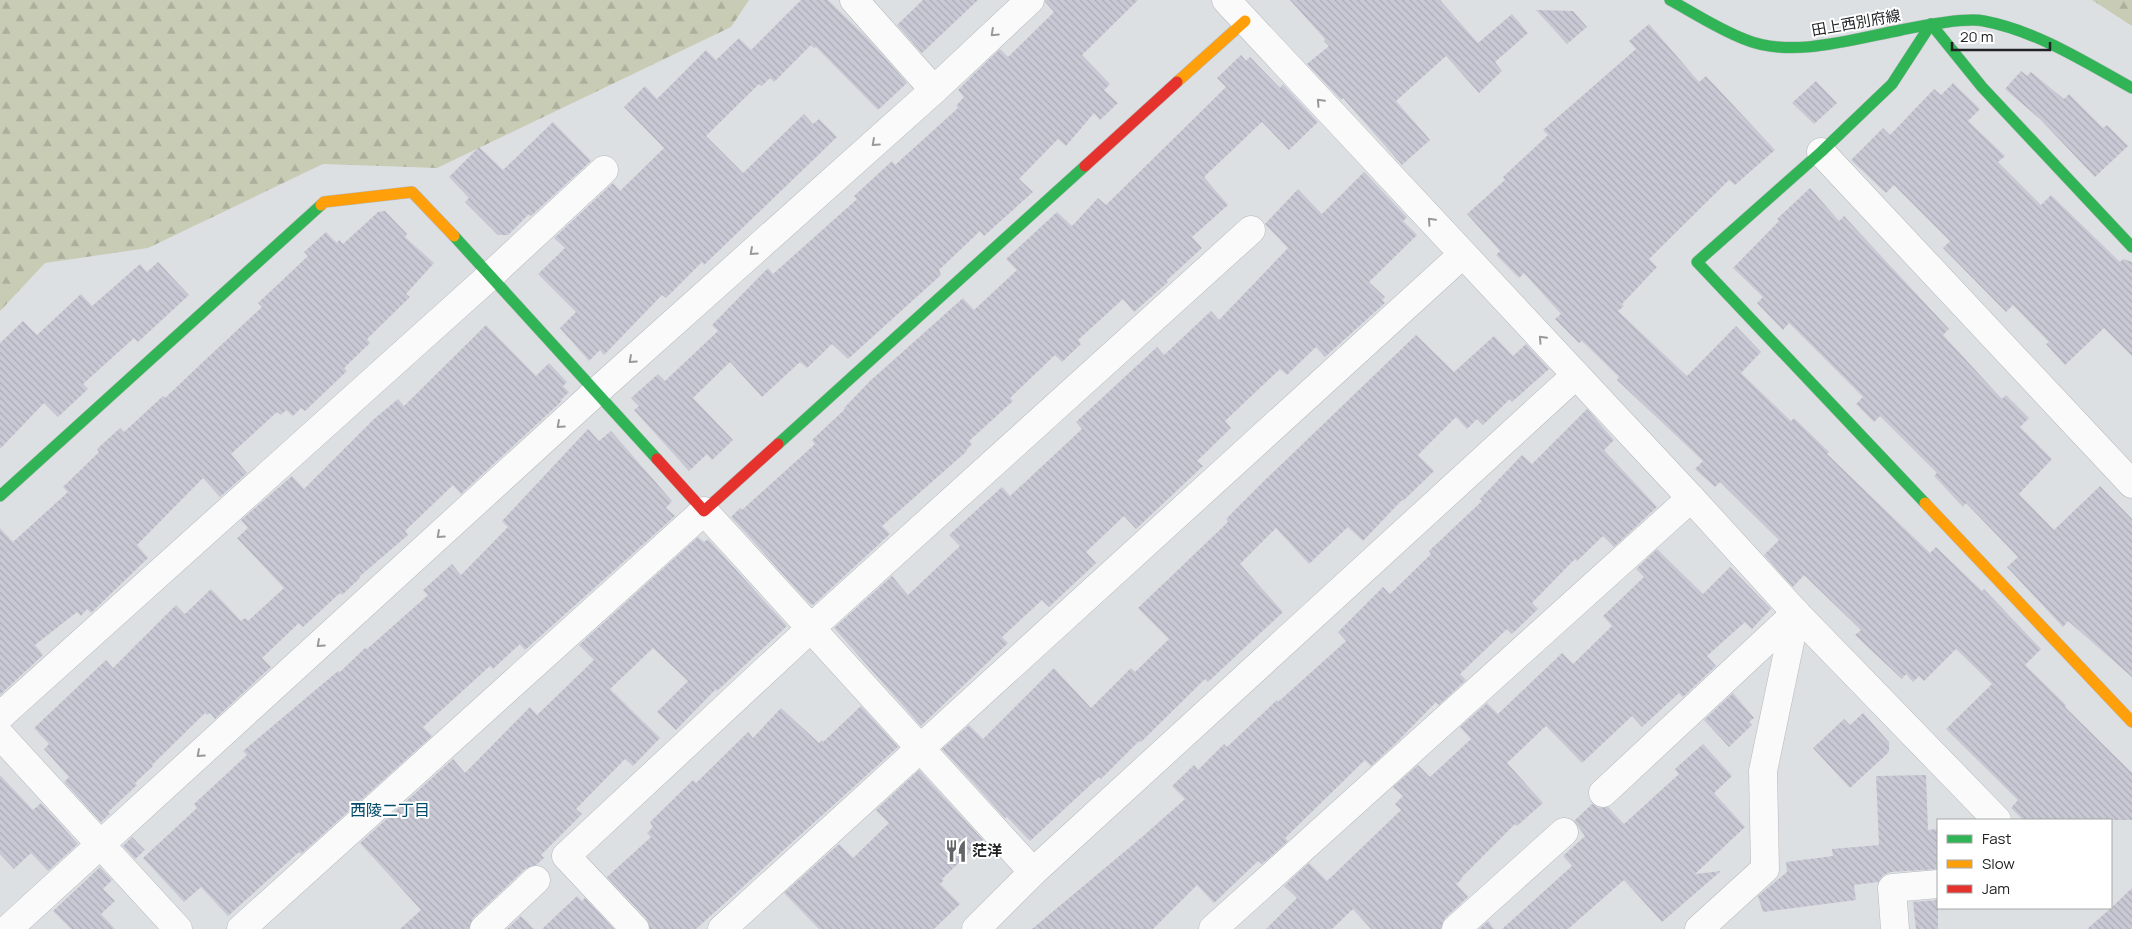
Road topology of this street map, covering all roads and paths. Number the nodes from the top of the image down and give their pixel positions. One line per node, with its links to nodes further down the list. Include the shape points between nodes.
1 (854, 0): 8 (street)
2 (1030, 0): 8 (street, one-way to 8)
3 (1226, 0): 5 (street)
4 (1670, 0): 6 (street, 田上西別府線, via 1745,40 1778,47 1831,44)
5 (1245, 21): 13 (street, one-way to 5); 20 (street)
6 (1931, 24): 7 (street, 田上西別府線, via 1982,20 2018,30); 9 (street, via 1892,84); 12 (street, via 1982,87)
7 (2132, 88)
8 (934, 90): 16 (street, one-way to 16)
9 (1820, 152): 17 (street); 24 (street, via 1697,262)
10 (604, 170): 14 (street)
11 (1251, 230): 22 (street)
12 (2132, 247)
13 (1462, 255): 15 (street, one-way to 13); 26 (street)
14 (491, 275): 16 (street); 18 (street, via 412,192 324,202); 23 (street)
15 (1576, 375): 19 (street); 31 (street)
16 (596, 392): 20 (street); 30 (street, one-way to 30)
17 (2132, 484)
18 (0, 496)
19 (1691, 498): 21 (street); 41 (street)
20 (704, 511): 22 (street); 36 (street)
21 (1796, 613): 27 (street); 28 (street); 43 (street, via 1763,771 1765,869)
22 (811, 628): 26 (street); 38 (street, via 566,856)
23 (0, 716)
24 (2132, 722)
25 (0, 736): 30 (street)
26 (920, 750): 31 (street); 39 (street)
27 (1603, 793)
28 (1996, 819)
29 (1564, 832): 42 (street)
30 (100, 845): 34 (street); 35 (street)
31 (1033, 872): 40 (street)
32 (536, 880): 37 (street)
33 (1937, 884): 44 (street, via 1892,888)
34 (8, 929)
35 (178, 929)
36 (241, 929)
37 (484, 929)
38 (635, 929)
39 (722, 929)
40 (976, 929)
41 (1213, 929)
42 (1456, 929)
43 (1699, 929)
44 (1895, 929)

